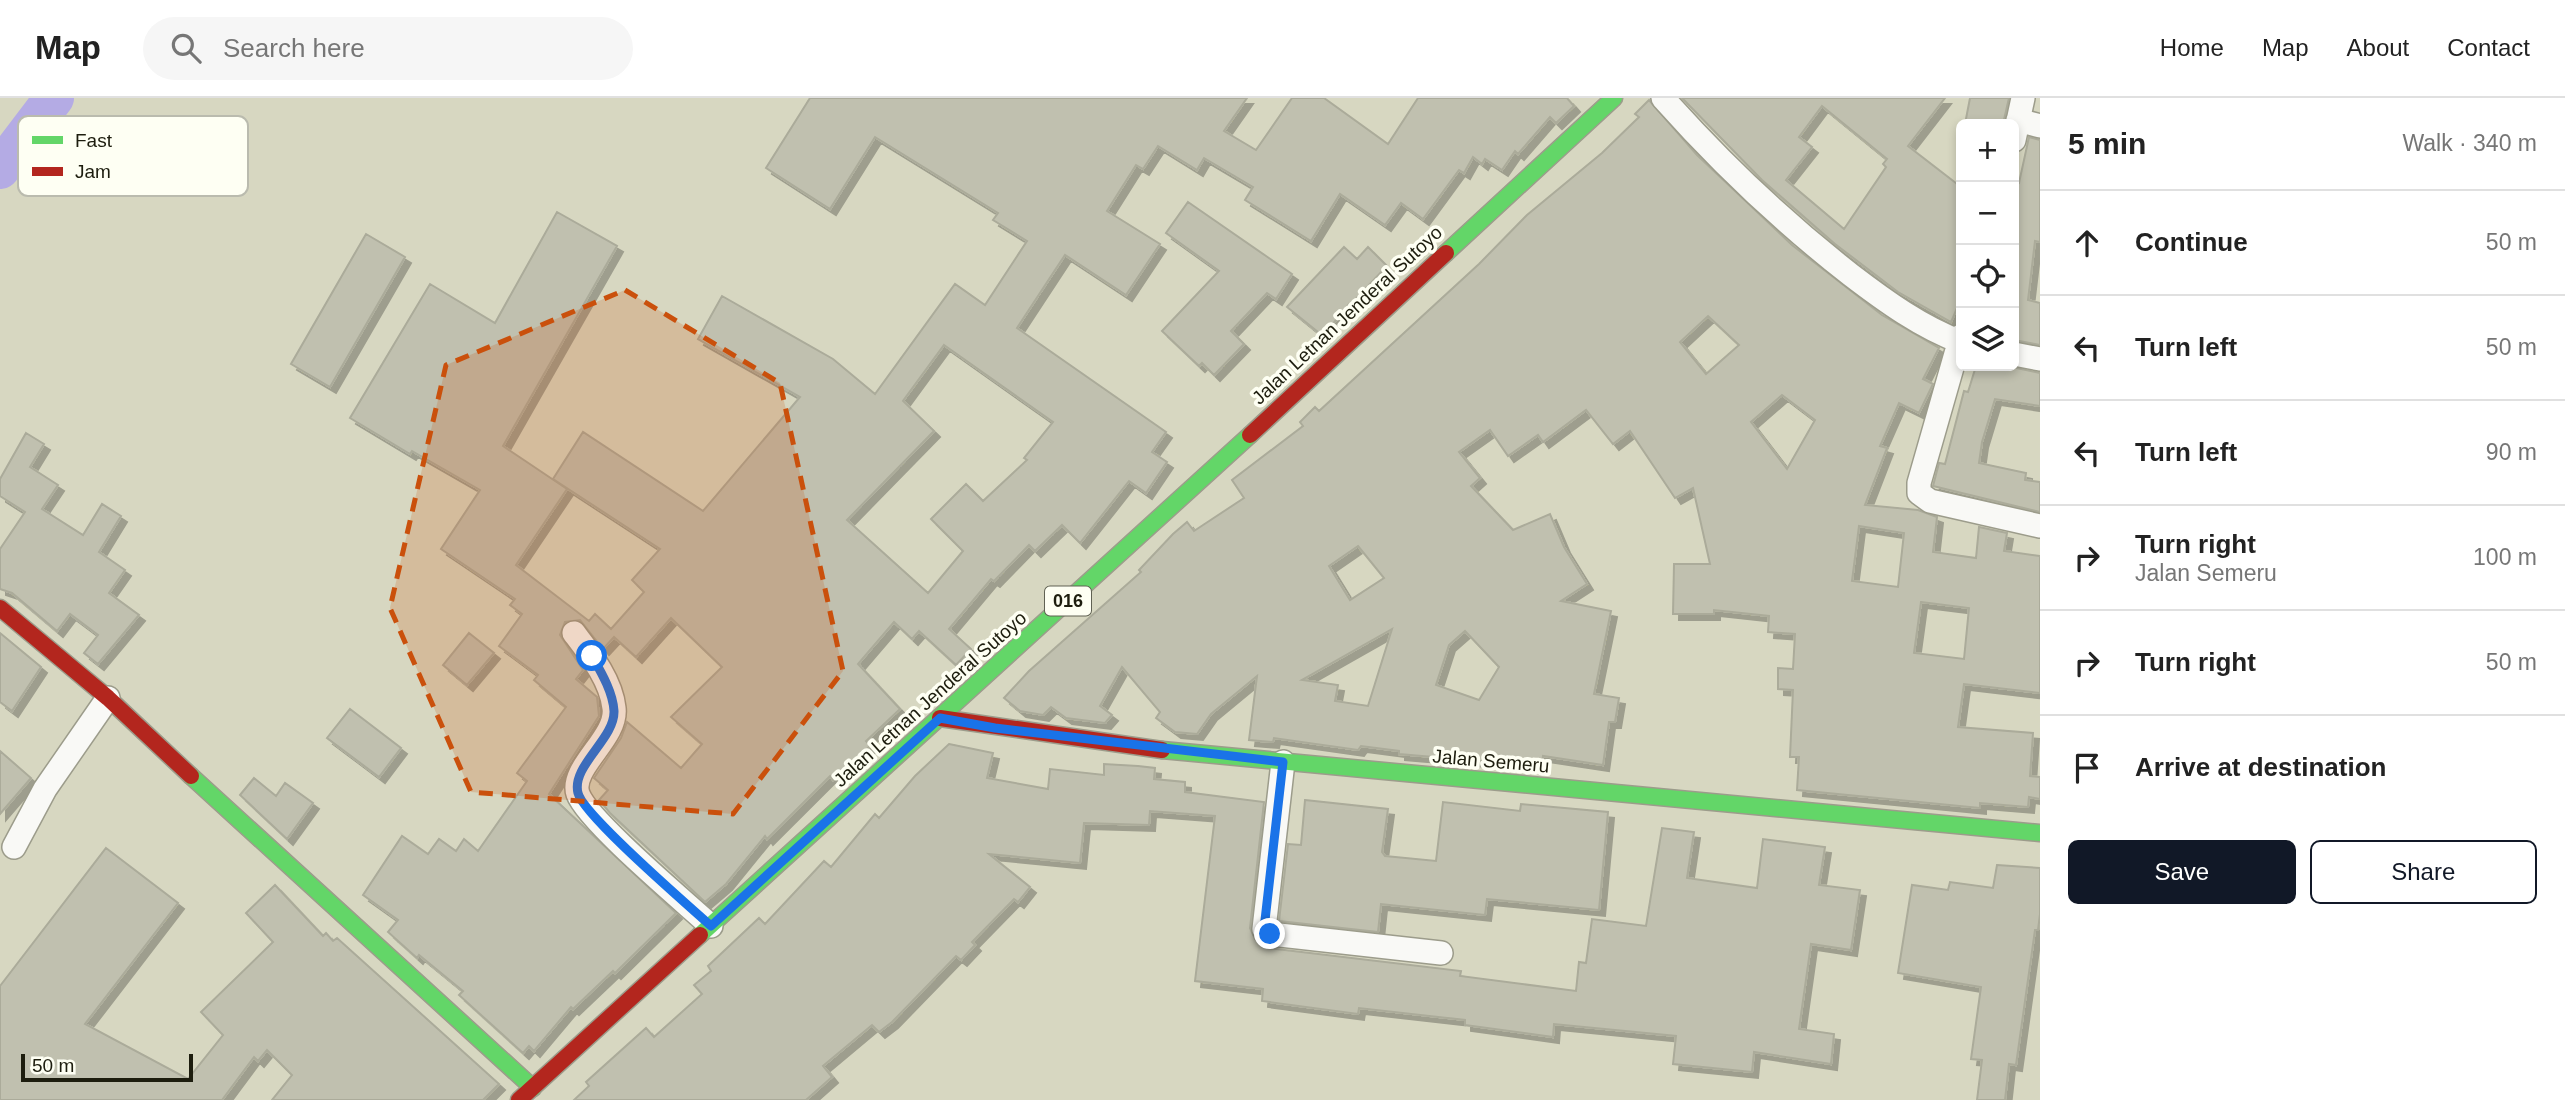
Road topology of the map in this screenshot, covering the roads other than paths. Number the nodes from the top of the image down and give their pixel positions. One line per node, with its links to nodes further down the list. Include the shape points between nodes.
1 (1614, 98): 11 (street, Jalan Letnan Jenderal Sutoyo / 016)
2 (1663, 98): 3 (street, via 1810,243 1895,307)
3 (1956, 338)
4 (2019, 355): 6 (street)
5 (1956, 357): 7 (street, via 1919,493 1930,501)
6 (2040, 359)
7 (2040, 526)
8 (0, 608): 10 (street)
9 (574, 633): 15 (street, via 601,672 614,708 612,726 579,778 580,797 600,822)
10 (108, 698): 14 (street, via 45,789); 17 (street)
11 (940, 718): 12 (street, Jalan Semeru); 15 (street, Jalan Letnan Jenderal Sutoyo / 016)
12 (1283, 762): 13 (street, Jalan Semeru); 16 (street, via 1264,929 1270,934)
13 (2040, 833)
14 (14, 847)
15 (711, 926): 17 (street, Jalan Letnan Jenderal Sutoyo / 016)
16 (1441, 953)
17 (533, 1088): 18 (street, Jalan Letnan Jenderal Sutoyo / 016)
18 (519, 1100)

